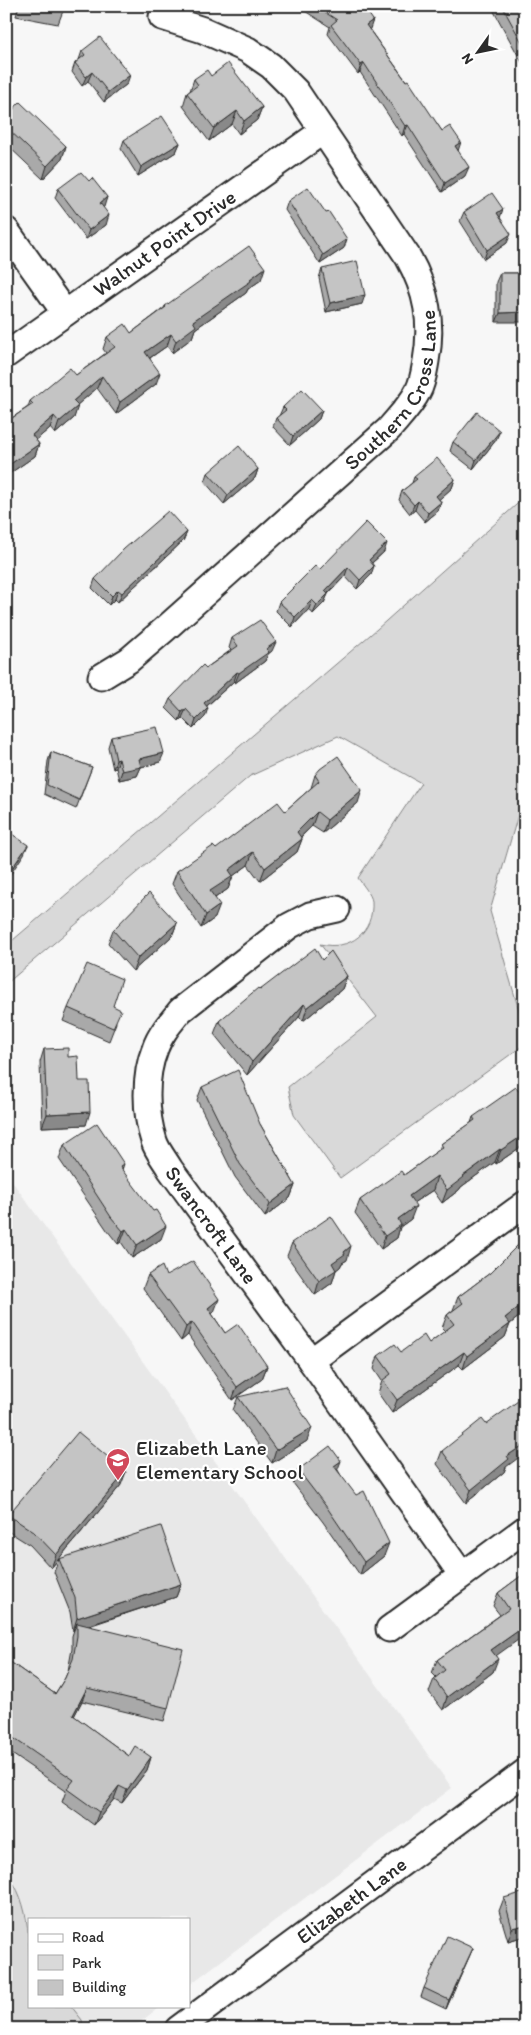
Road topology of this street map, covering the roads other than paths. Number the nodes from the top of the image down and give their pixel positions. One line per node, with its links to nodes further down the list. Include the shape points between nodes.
1 (162, 17): 2 (street, Southern Cross Lane, via 203,30 256,55 296,91)
2 (323, 131): 4 (street, Walnut Point Drive); 6 (street, Southern Cross Lane, via 417,273 430,324 422,382 417,394 390,428 166,628 128,660)
3 (6, 230): 4 (street)
4 (65, 312): 5 (street, Walnut Point Drive)
5 (6, 355)
6 (101, 677)
7 (337, 909): 9 (street, Swancroft Lane, via 310,915 289,926 181,1010 154,1049 148,1082 148,1113 154,1142)
8 (525, 1204): 9 (street)
9 (311, 1361): 11 (street, Swancroft Lane)
10 (525, 1529): 11 (street)
11 (462, 1576): 12 (street)
12 (389, 1629)
13 (525, 1772): 14 (street, Elizabeth Lane)
14 (178, 2029)

